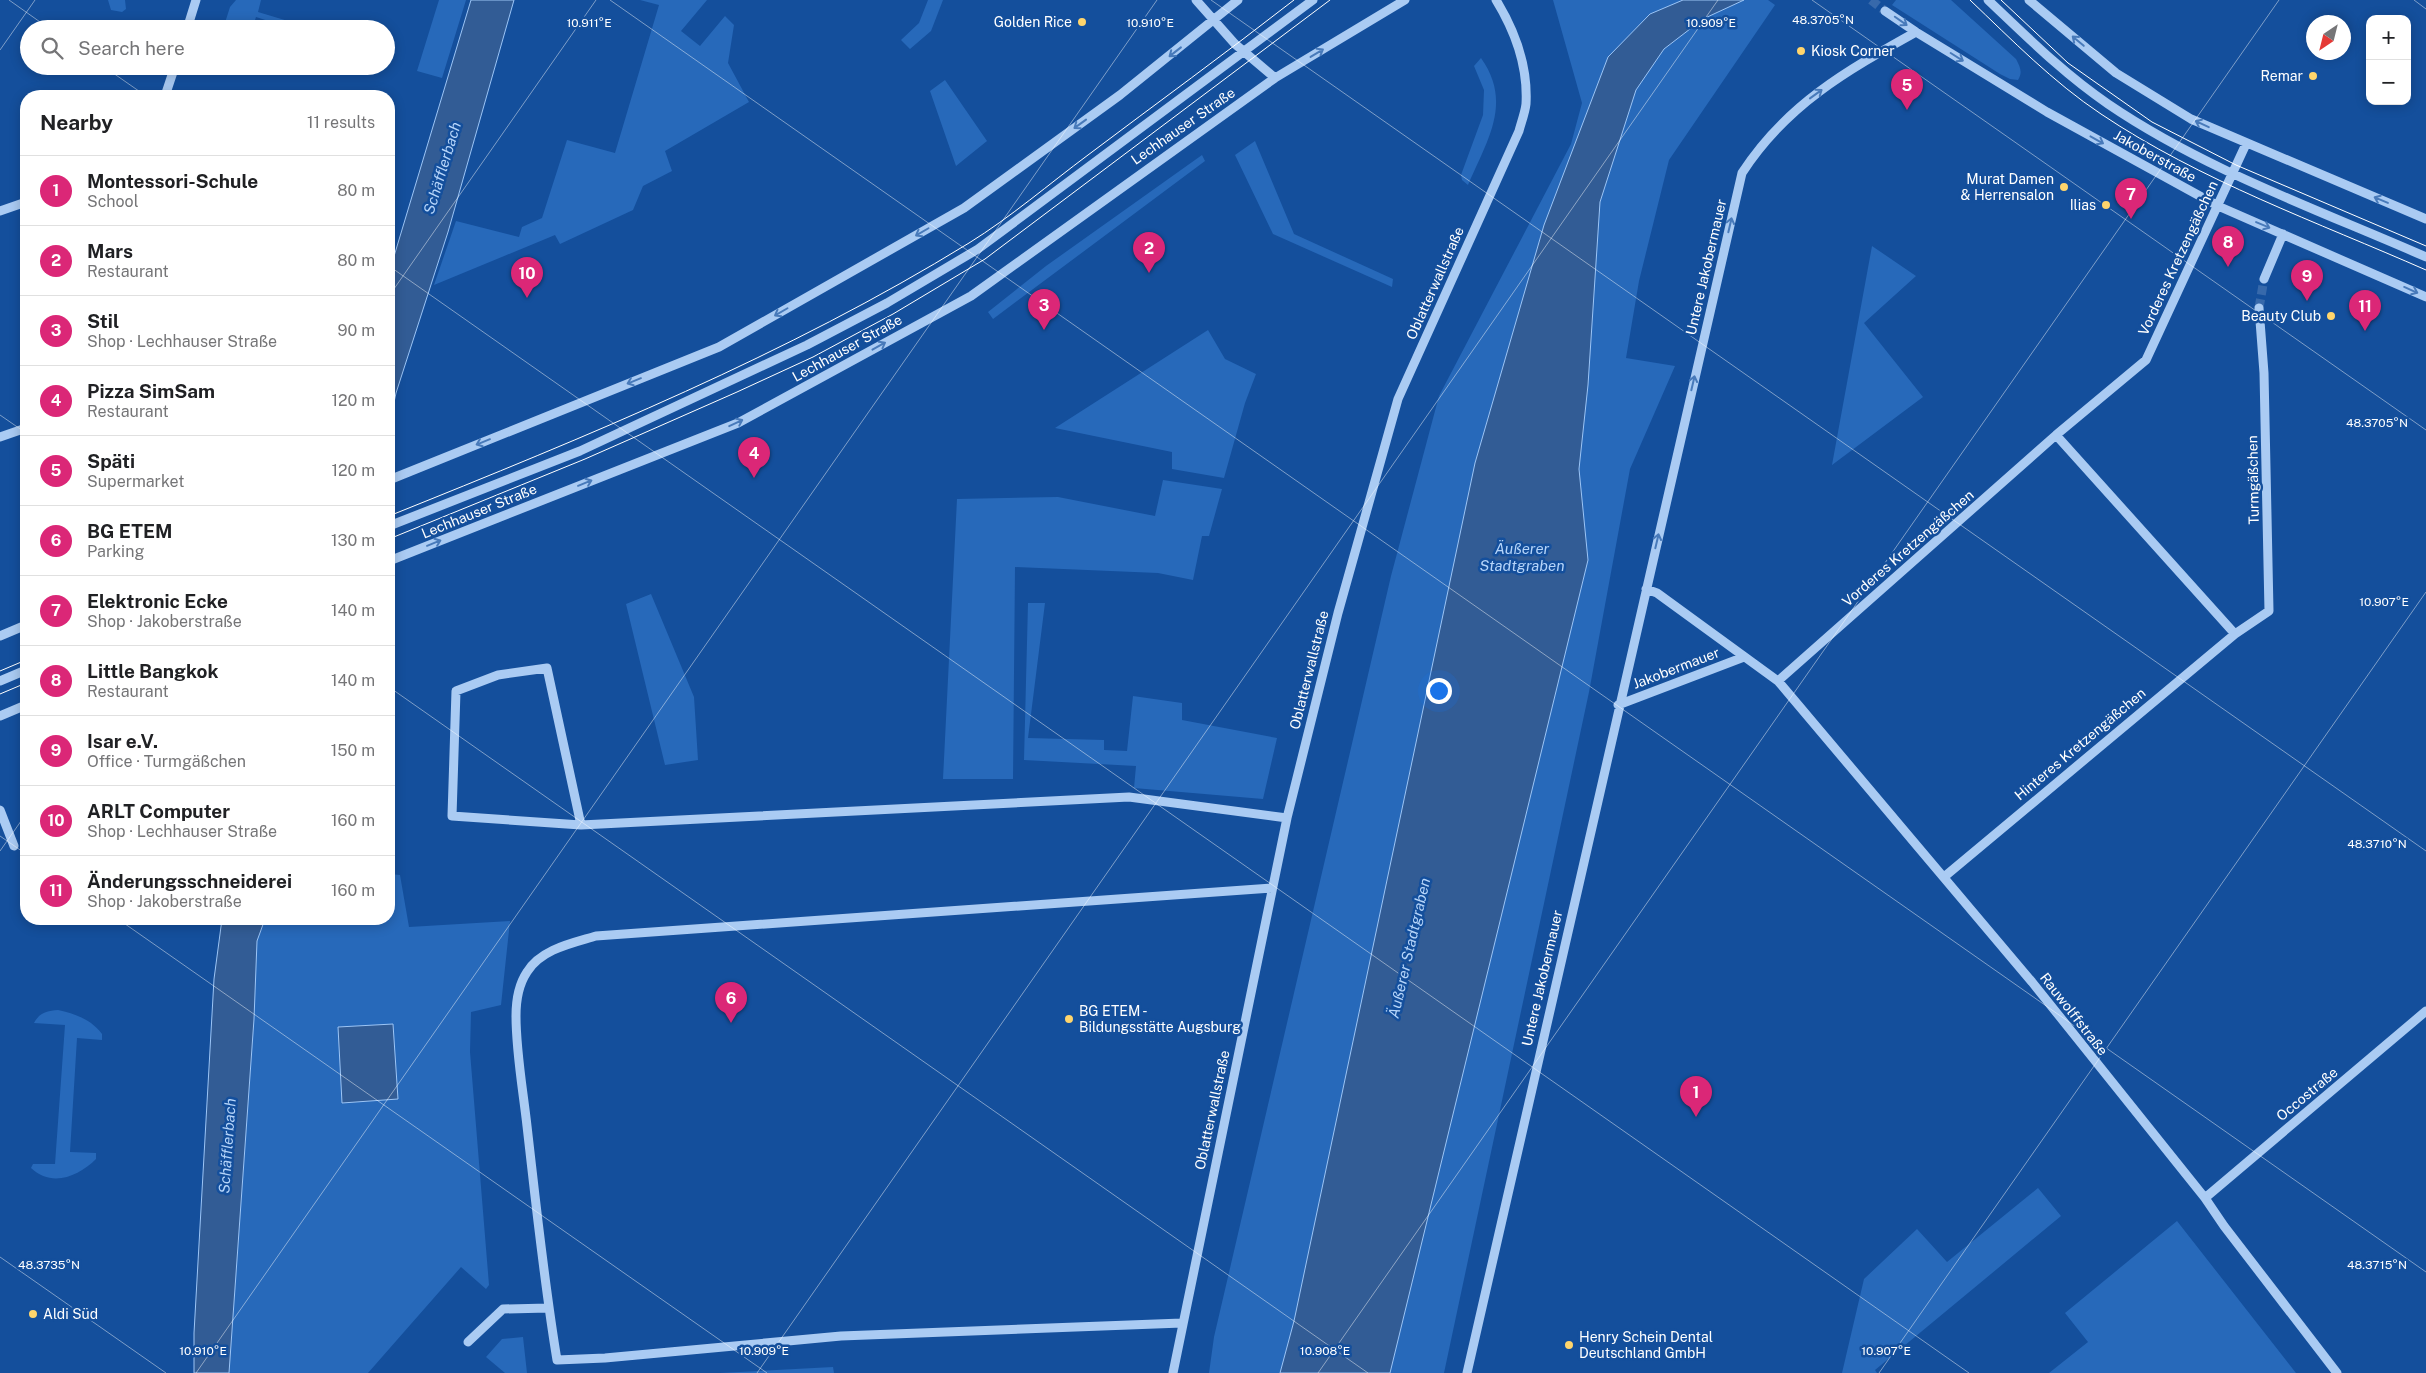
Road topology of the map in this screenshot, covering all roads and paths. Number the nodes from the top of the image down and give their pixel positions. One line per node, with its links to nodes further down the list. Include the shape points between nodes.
1 (196, 0): 10 (street)
2 (1196, 0): 11 (street)
3 (1238, 0): 11 (street)
4 (1313, 0): 13 (street)
5 (1405, 0): 15 (street, Lechhauser Straße, one-way to 5)
6 (1496, 0): 46 (street, Oblatterwallstraße, via 1509,20 1522,59 1526,105 1519,131 1398,399 1338,613)
7 (1988, 0): 18 (street, via 2062,70 2107,104 2148,130)
8 (2029, 0): 17 (street, one-way to 8, via 2191,119 2116,72)
9 (1885, 11): 12 (street, Jakoberstraße, one-way to 12)
10 (190, 20)
11 (1213, 21): 13 (street); 31 (street, one-way to 31, via 1120,95 964,208 719,347)
12 (1916, 32): 20 (street, Jakoberstraße, one-way to 20, via 2047,112); 34 (street, Untere Jakobermauer, one-way to 12, via 1742,174 1759,146 1795,109 1864,60)
13 (1243, 52): 15 (street); 32 (street, via 978,249 887,303 807,345 580,451)
14 (172, 75): 16 (street)
15 (1275, 78): 33 (street, Lechhauser Straße, one-way to 15, via 738,423 970,296)
16 (167, 90)
17 (2246, 144): 18 (street, Vorderes Kretzengäßchen); 22 (street, one-way to 17)
18 (2233, 173): 20 (street, Vorderes Kretzengäßchen); 24 (street)
19 (20, 204): 21 (street)
20 (2218, 206): 23 (street, Jakoberstraße, one-way to 23); 29 (street, Vorderes Kretzengäßchen, via 2146,360)
21 (0, 211)
22 (2426, 219)
23 (2283, 234): 25 (street); 26 (street, Jakoberstraße, one-way to 26)
24 (2426, 257)
25 (2264, 278)
26 (2426, 297)
27 (2259, 308): 36 (street, Turmgäßchen, via 2264,373 2269,611)
28 (20, 430): 30 (street)
29 (2056, 435): 36 (street); 41 (street, Vorderes Kretzengäßchen)
30 (0, 438)
31 (395, 478)
32 (395, 524)
33 (395, 559)
34 (1646, 589): 38 (street, via 1657,593); 42 (street, Untere Jakobermauer)
35 (20, 628): 37 (street)
36 (2235, 634): 49 (street, Hinteres Kretzengäßchen)
37 (0, 636)
38 (1744, 657): 41 (street); 42 (street, Jakobermauer)
39 (20, 673): 40 (street)
40 (0, 681)
41 (1778, 681): 49 (street, Rauwolffstraße)
42 (1618, 705): 57 (street, Untere Jakobermauer)
43 (20, 708): 44 (street)
44 (0, 716)
45 (0, 810): 48 (street)
46 (1287, 818): 47 (street, via 1129,797); 50 (street, Oblatterwallstraße)
47 (582, 826): 47 (street, via 547,668 498,675 456,691 452,816)
48 (14, 846)
49 (1944, 877): 52 (street, Rauwolffstraße)
50 (1272, 888): 53 (street, via 596,936 539,958 526,972 518,993 516,1016); 54 (street, Oblatterwallstraße)
51 (2426, 1011): 52 (street, Occostraße)
52 (2205, 1198): 58 (street, Rauwolffstraße)
53 (548, 1308): 54 (street, via 557,1360 841,1336); 55 (street, via 503,1309)
54 (1182, 1323): 56 (street, Oblatterwallstraße)
55 (468, 1342)
56 (1173, 1373)
57 (1467, 1373)
58 (2337, 1373)

